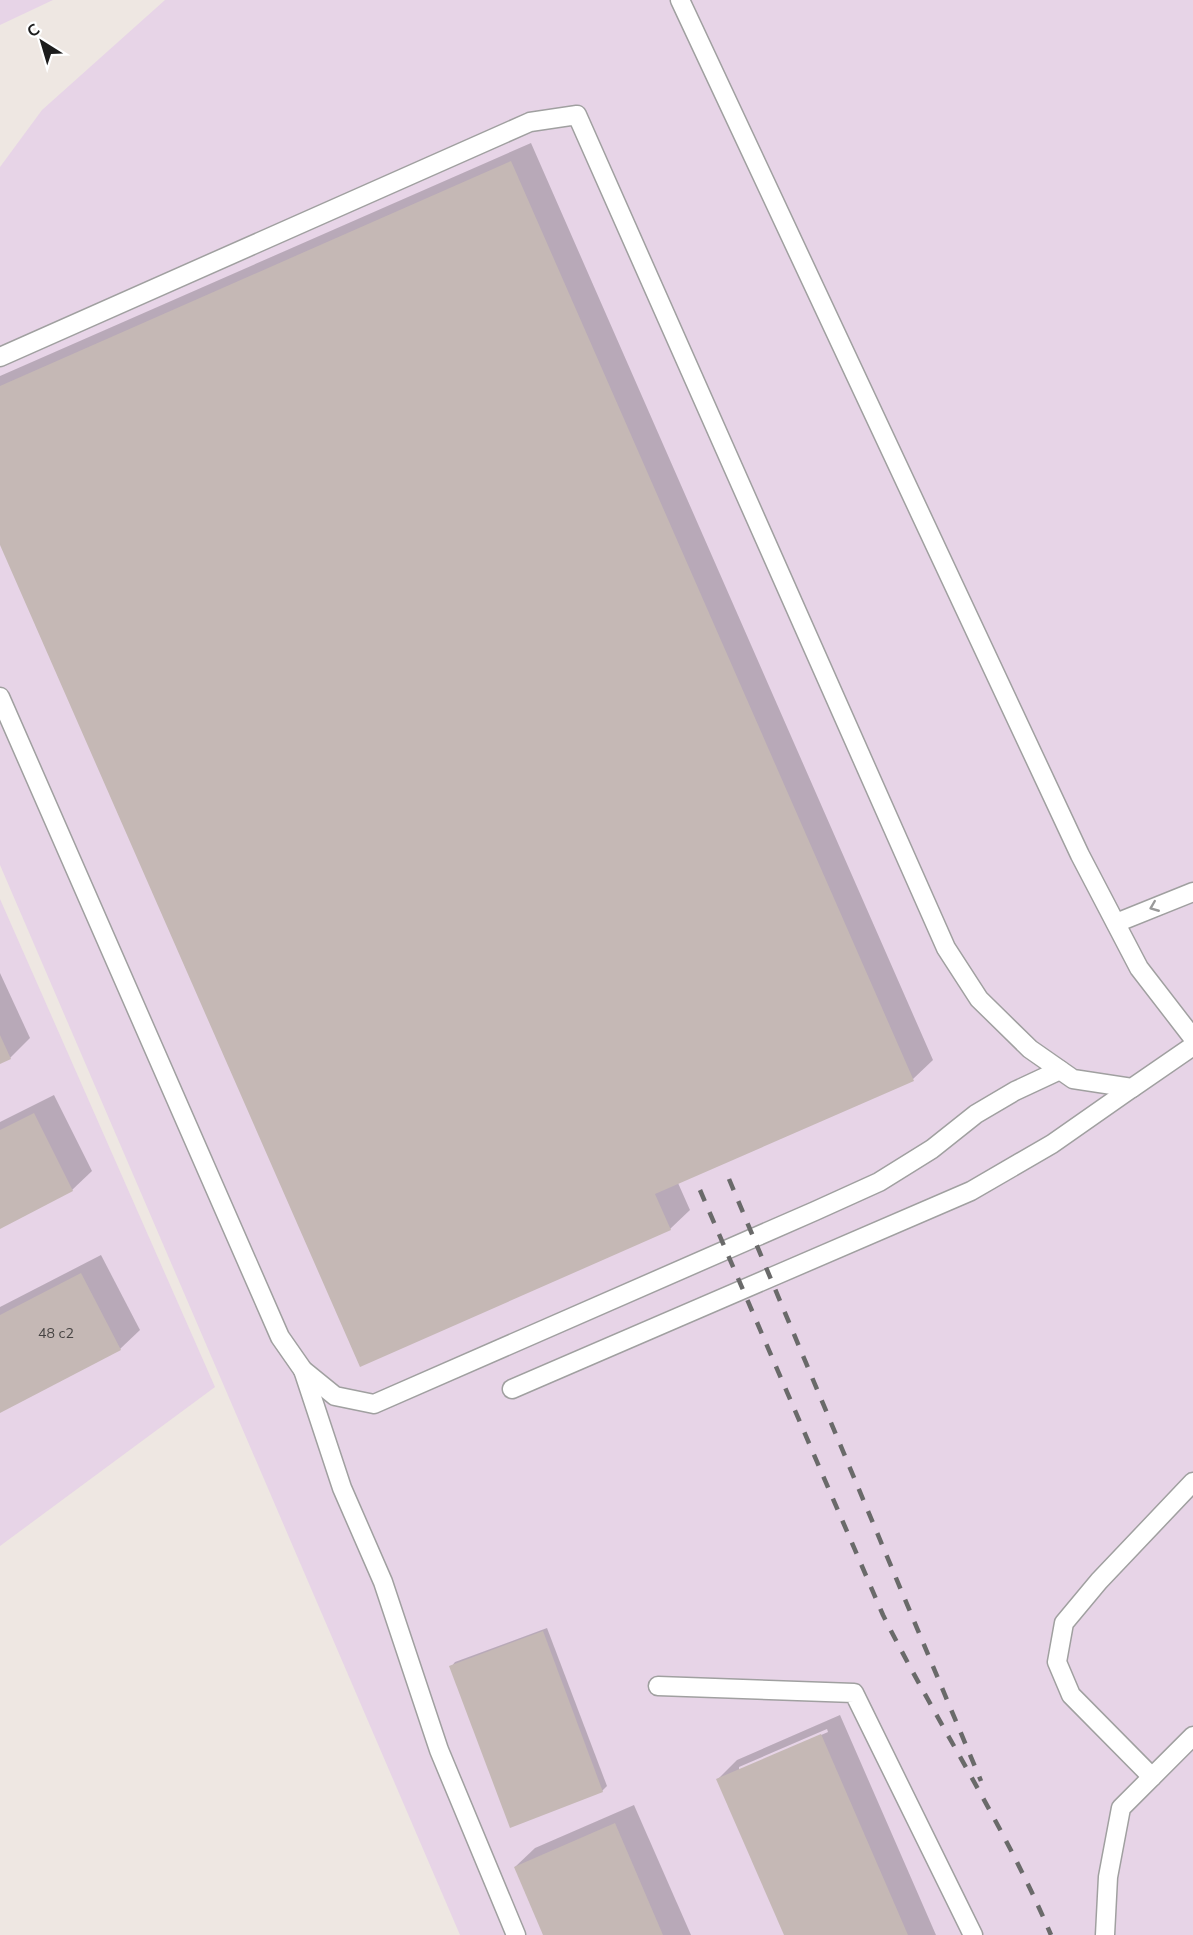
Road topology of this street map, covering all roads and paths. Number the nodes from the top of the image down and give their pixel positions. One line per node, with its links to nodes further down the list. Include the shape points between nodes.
1 (680, 0): 5 (lane, via 1070,834)
2 (0, 357): 8 (lane, via 530,122 577,115 946,948 979,999 1030,1049)
3 (0, 697): 10 (lane, via 280,1337)
4 (1193, 892): 5 (lane, one-way to 5)
5 (1116, 923): 6 (lane, via 1139,968)
6 (1193, 1038)
7 (1193, 1046): 9 (lane)
8 (1060, 1070): 9 (lane, via 1072,1079); 10 (lane, via 976,1114 932,1149 879,1182 374,1404 335,1396)
9 (1132, 1088): 11 (lane, via 1052,1144 971,1191)
10 (303, 1370): 16 (lane, via 342,1488 383,1582 439,1750)
11 (512, 1389)
12 (1193, 1482): 15 (lane, via 1064,1623 1057,1662 1071,1695)
13 (658, 1686): 17 (lane, via 854,1693)
14 (1193, 1736): 15 (lane)
15 (1152, 1778): 18 (lane, via 1120,1808 1108,1877)
16 (516, 1935)
17 (973, 1935)
18 (1105, 1935)

